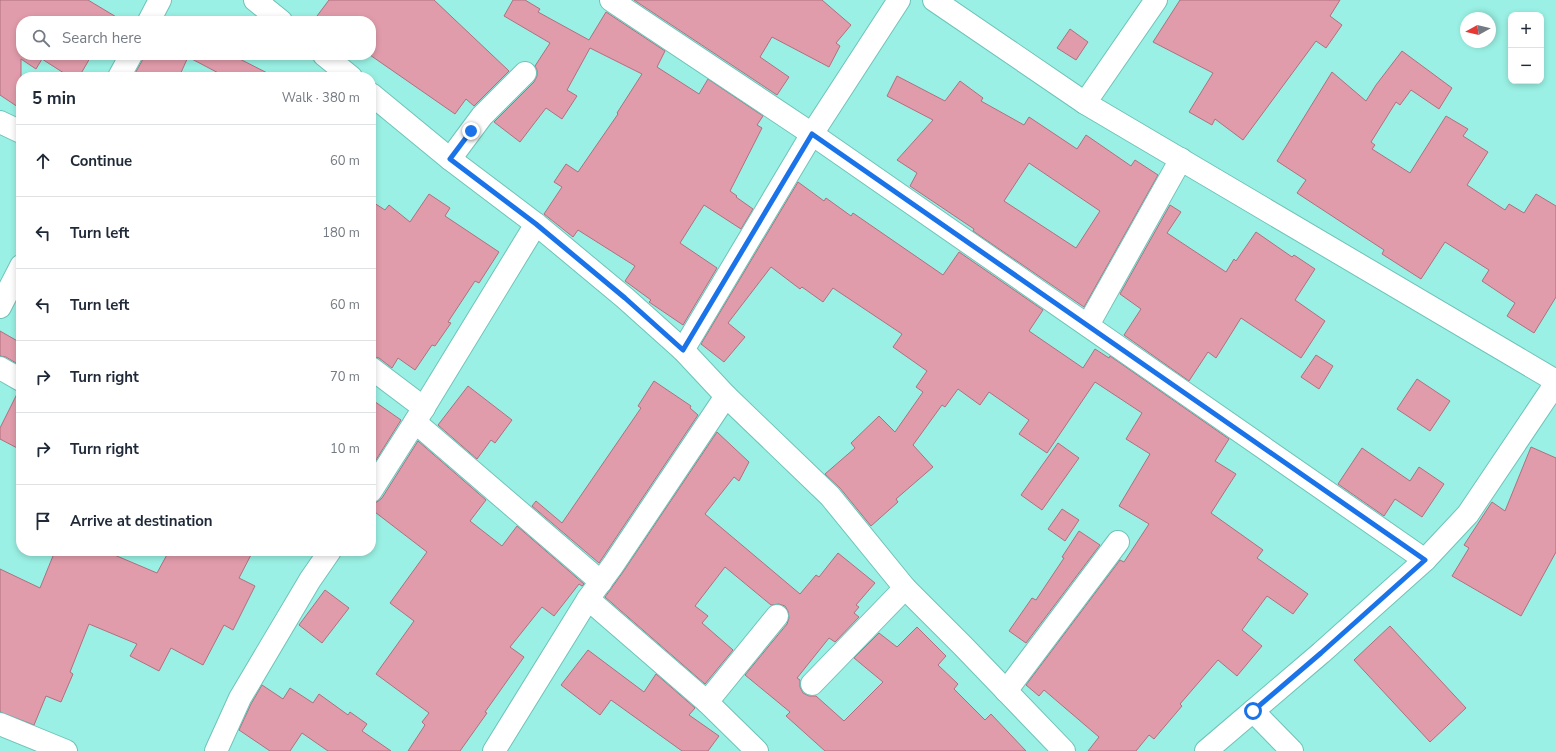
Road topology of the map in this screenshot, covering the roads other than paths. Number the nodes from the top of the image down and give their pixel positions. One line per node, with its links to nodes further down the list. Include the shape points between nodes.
1 (160, 0): 7 (street)
2 (255, 0): 8 (street)
3 (611, 0): 18 (street)
4 (899, 0): 18 (street)
5 (934, 0): 15 (street)
6 (1156, 0): 15 (street)
7 (152, 16)
8 (275, 16)
9 (128, 60): 11 (street)
10 (330, 60): 12 (street)
11 (122, 72)
12 (345, 72)
13 (525, 73): 19 (street, via 482,116)
14 (376, 98): 19 (street)
15 (1085, 103): 20 (street)
16 (0, 122): 17 (street)
17 (16, 130)
18 (812, 134): 24 (street); 25 (street)
19 (450, 159): 21 (street)
20 (1181, 159): 24 (street); 29 (street)
21 (536, 224): 25 (street); 31 (street)
22 (16, 276): 23 (street)
23 (0, 307)
24 (1088, 325): 35 (street)
25 (683, 350): 30 (street)
26 (0, 368): 28 (street)
27 (376, 373): 31 (street)
28 (16, 377)
29 (1556, 382): 35 (street, via 1468,514)
30 (726, 396): 36 (street); 37 (street, via 830,496)
31 (420, 415): 32 (street); 36 (street)
32 (376, 483)
33 (1118, 542): 41 (street)
34 (327, 556): 46 (street, via 240,698)
35 (1425, 560): 43 (street)
36 (601, 582): 38 (street)
37 (905, 588): 40 (street); 41 (street)
38 (588, 599): 42 (street); 47 (street)
39 (777, 616): 42 (street)
40 (812, 684)
41 (1006, 691): 49 (street)
42 (707, 702): 48 (street)
43 (1253, 711): 50 (street); 51 (street)
44 (0, 724): 45 (street)
45 (66, 751)
46 (216, 751)
47 (494, 751)
48 (757, 751)
49 (1064, 751)
50 (1206, 751)
51 (1292, 751)

